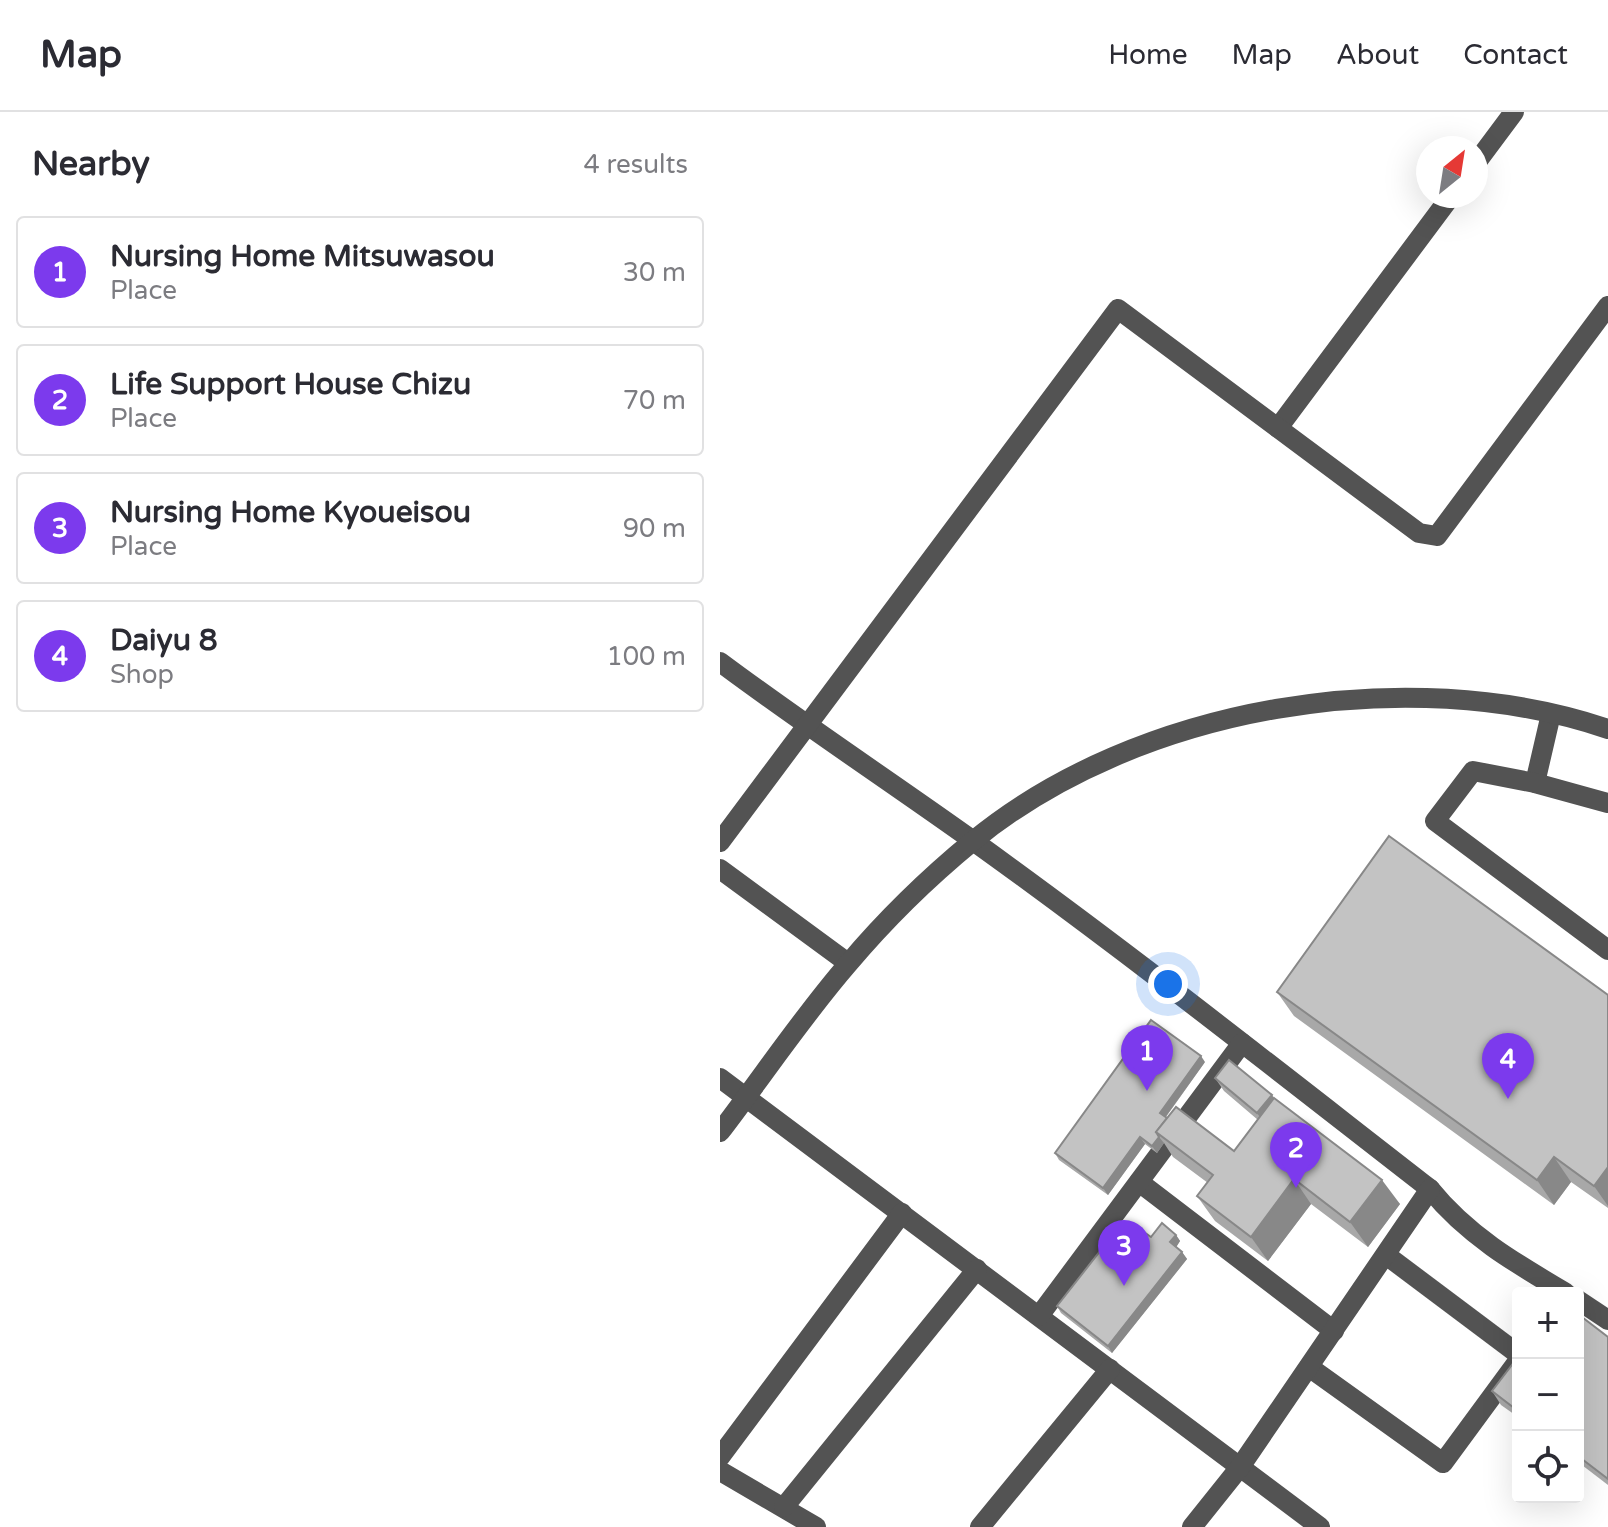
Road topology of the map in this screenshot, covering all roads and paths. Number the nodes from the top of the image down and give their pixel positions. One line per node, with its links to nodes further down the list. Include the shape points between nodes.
1 (1514, 112): 2 (street)
2 (1488, 147)
3 (1442, 208): 5 (street)
4 (1608, 306): 5 (street, via 1437,536 1419,533)
5 (1278, 428): 8 (street, via 1118,309)
6 (720, 662): 8 (street)
7 (1551, 714): 9 (street); 10 (street); 12 (street, via 1434,698 1294,705 1229,719 1100,762)
8 (807, 726): 12 (street); 13 (street)
9 (1608, 729)
10 (1535, 783): 11 (street); 15 (street, via 1473,771 1435,821)
11 (1608, 803)
12 (973, 841): 16 (street); 17 (street)
13 (720, 842)
14 (720, 869): 16 (street)
15 (1608, 950)
16 (848, 963): 19 (street)
17 (1242, 1043): 21 (street); 22 (street)
18 (720, 1078): 19 (street)
19 (746, 1098): 20 (street); 23 (street)
20 (720, 1132)
21 (1139, 1182): 29 (street); 30 (street)
22 (1430, 1189): 24 (street); 26 (street, via 1482,1240)
23 (902, 1213): 25 (street); 35 (street)
24 (1386, 1255): 30 (street); 31 (street)
25 (977, 1269): 29 (street); 38 (street)
26 (1556, 1287)
27 (1584, 1302): 28 (street)
28 (1605, 1311)
29 (1039, 1316): 33 (street)
30 (1334, 1331): 32 (street)
31 (1512, 1350)
32 (1309, 1367): 34 (street, via 1443,1463); 36 (street)
33 (1110, 1369): 36 (street); 40 (street)
34 (1512, 1369)
35 (720, 1457)
36 (1240, 1467): 41 (street); 42 (street)
37 (720, 1471): 38 (street)
38 (784, 1507): 39 (street)
39 (816, 1527)
40 (980, 1527)
41 (1192, 1527)
42 (1320, 1527)

